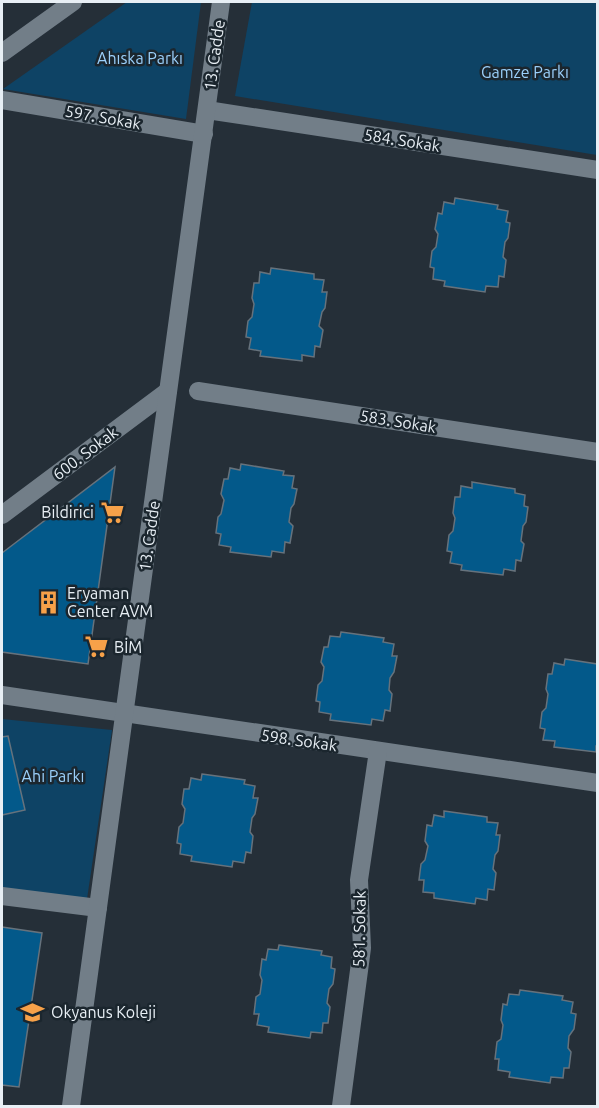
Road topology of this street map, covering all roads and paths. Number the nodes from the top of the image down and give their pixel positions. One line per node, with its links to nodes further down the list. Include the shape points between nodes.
1 (73, 2): 3 (street)
2 (221, 2): 5 (street, 13. Cadde)
3 (2, 53)
4 (2, 100): 6 (street, 597. Sokak)
5 (207, 110): 6 (street, 13. Cadde); 7 (street, 584. Sokak)
6 (204, 134): 8 (street, 13. Cadde)
7 (597, 170)
8 (168, 390): 11 (street, 600. Sokak); 13 (street, 13. Cadde)
9 (198, 391): 10 (street, 583. Sokak)
10 (597, 452)
11 (2, 515)
12 (2, 695): 13 (street, 598. Sokak)
13 (125, 714): 14 (street, 598. Sokak); 17 (street, 13. Cadde)
14 (378, 751): 15 (street, 598. Sokak); 19 (street, 581. Sokak, via 359,880 362,948)
15 (597, 783)
16 (2, 896): 17 (street)
17 (98, 908): 18 (street, 13. Cadde)
18 (71, 1107)
19 (341, 1107)

